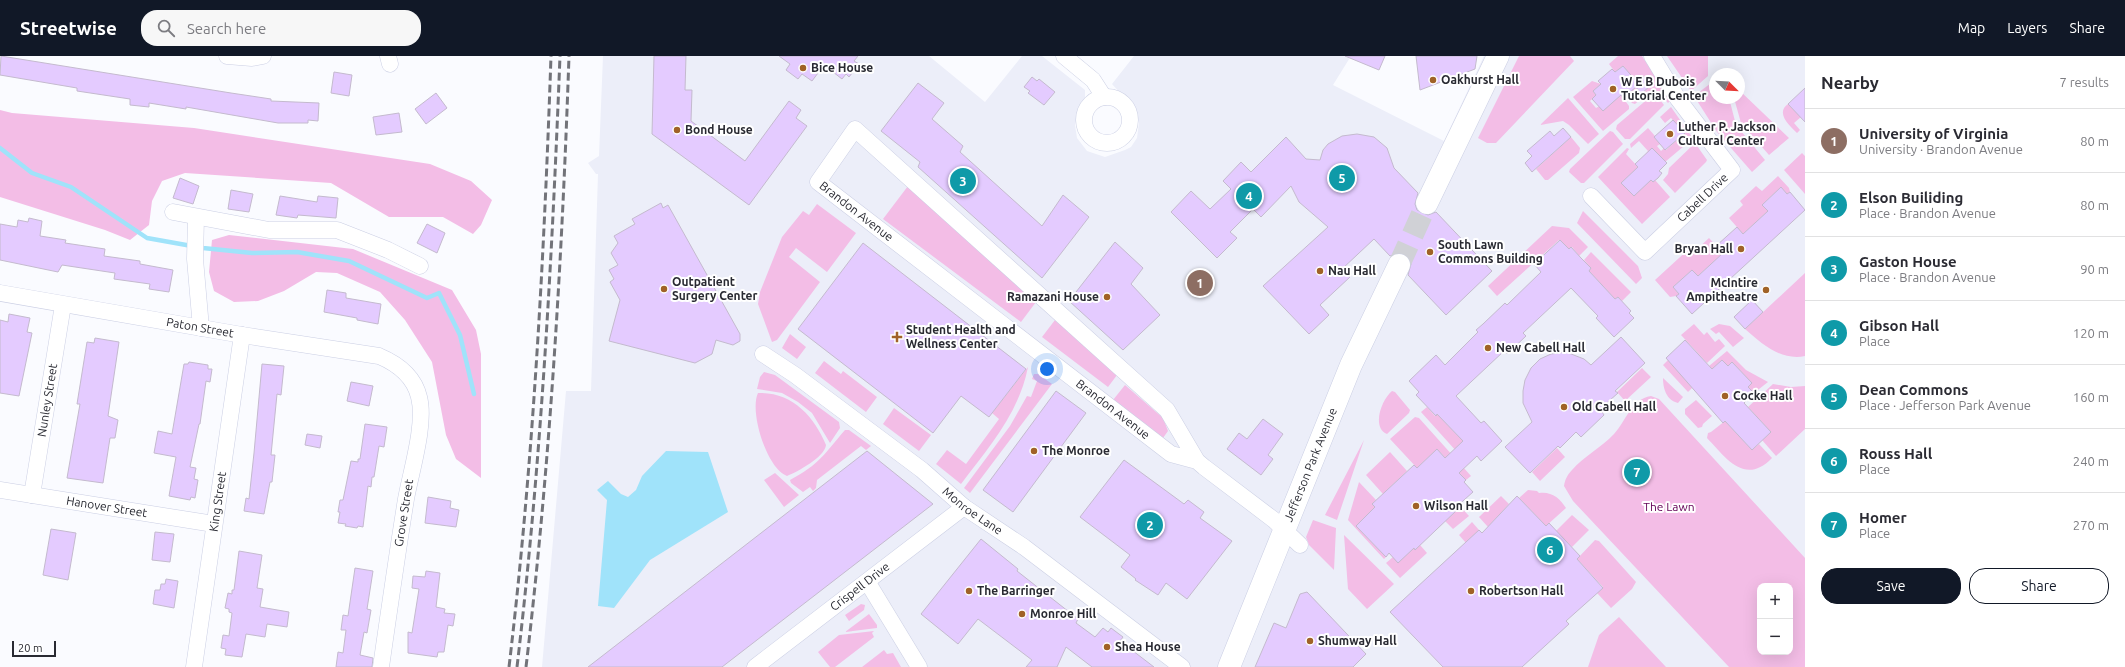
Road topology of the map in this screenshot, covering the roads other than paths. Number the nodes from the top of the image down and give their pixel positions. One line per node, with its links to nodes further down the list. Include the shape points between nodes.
1 (227, 56): 2 (street)
2 (263, 56)
3 (1064, 56): 6 (street, via 1093,80)
4 (1498, 56): 8 (main road)
5 (1652, 56): 7 (street, Cabell Drive, via 1678,99 1732,170 1645,252)
6 (1104, 97)
7 (1591, 196)
8 (1427, 203)
9 (172, 212): 10 (street)
10 (196, 217): 12 (street, via 269,230 337,230); 15 (street, via 195,259)
11 (1399, 265): 24 (main road, Jefferson Park Avenue, via 1351,365)
12 (420, 266)
13 (0, 293): 14 (street, Paton Street)
14 (63, 305): 15 (street, Paton Street); 21 (street, Nunley Street)
15 (202, 328): 16 (street, Paton Street)
16 (242, 335): 18 (street, Paton Street, via 379,356); 23 (street, King Street)
17 (763, 354): 22 (street, Monroe Lane, via 922,470)
18 (398, 366): 27 (street, Grove Street, via 413,382 421,406)
19 (1197, 461): 19 (street, Brandon Avenue, via 1167,410 854,129 818,182 1171,454); 24 (street, Brandon Avenue)
20 (0, 490): 21 (street, Hanover Street)
21 (32, 495): 23 (street, Hanover Street)
22 (964, 507): 25 (street, Crispell Drive); 30 (street, Monroe Lane, via 1024,547)
23 (214, 524): 26 (street, King Street)
24 (1293, 538): 31 (main road, Jefferson Park Avenue)
25 (868, 583): 28 (street, Crispell Drive); 29 (street)
26 (194, 667)
27 (381, 667)
28 (755, 667)
29 (919, 667)
30 (1182, 667)
31 (1229, 667)

